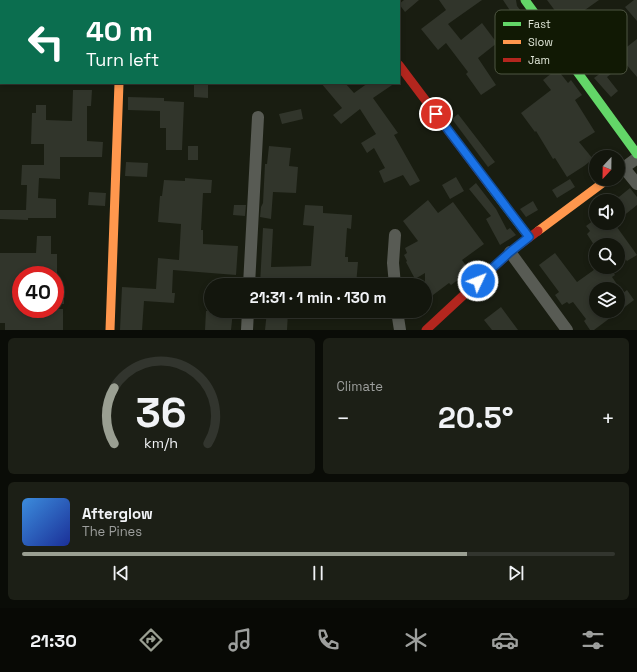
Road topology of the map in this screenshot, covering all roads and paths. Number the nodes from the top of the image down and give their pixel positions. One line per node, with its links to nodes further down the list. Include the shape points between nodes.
1 (525, 0): 2 (street)
2 (532, 10)
3 (400, 66): 14 (street)
4 (579, 74): 7 (street)
5 (118, 84): 20 (street)
6 (258, 117): 16 (street)
7 (637, 154)
8 (637, 158): 9 (street)
9 (625, 167)
10 (625, 174): 11 (street)
11 (637, 184)
12 (598, 186): 14 (street)
13 (395, 235): 17 (street)
14 (529, 237): 15 (street)
15 (510, 252): 23 (street); 24 (street)
16 (249, 278)
17 (394, 278)
18 (248, 318): 21 (street)
19 (398, 318): 22 (street)
20 (110, 330)
21 (247, 330)
22 (400, 330)
23 (426, 330)
24 (567, 330)

